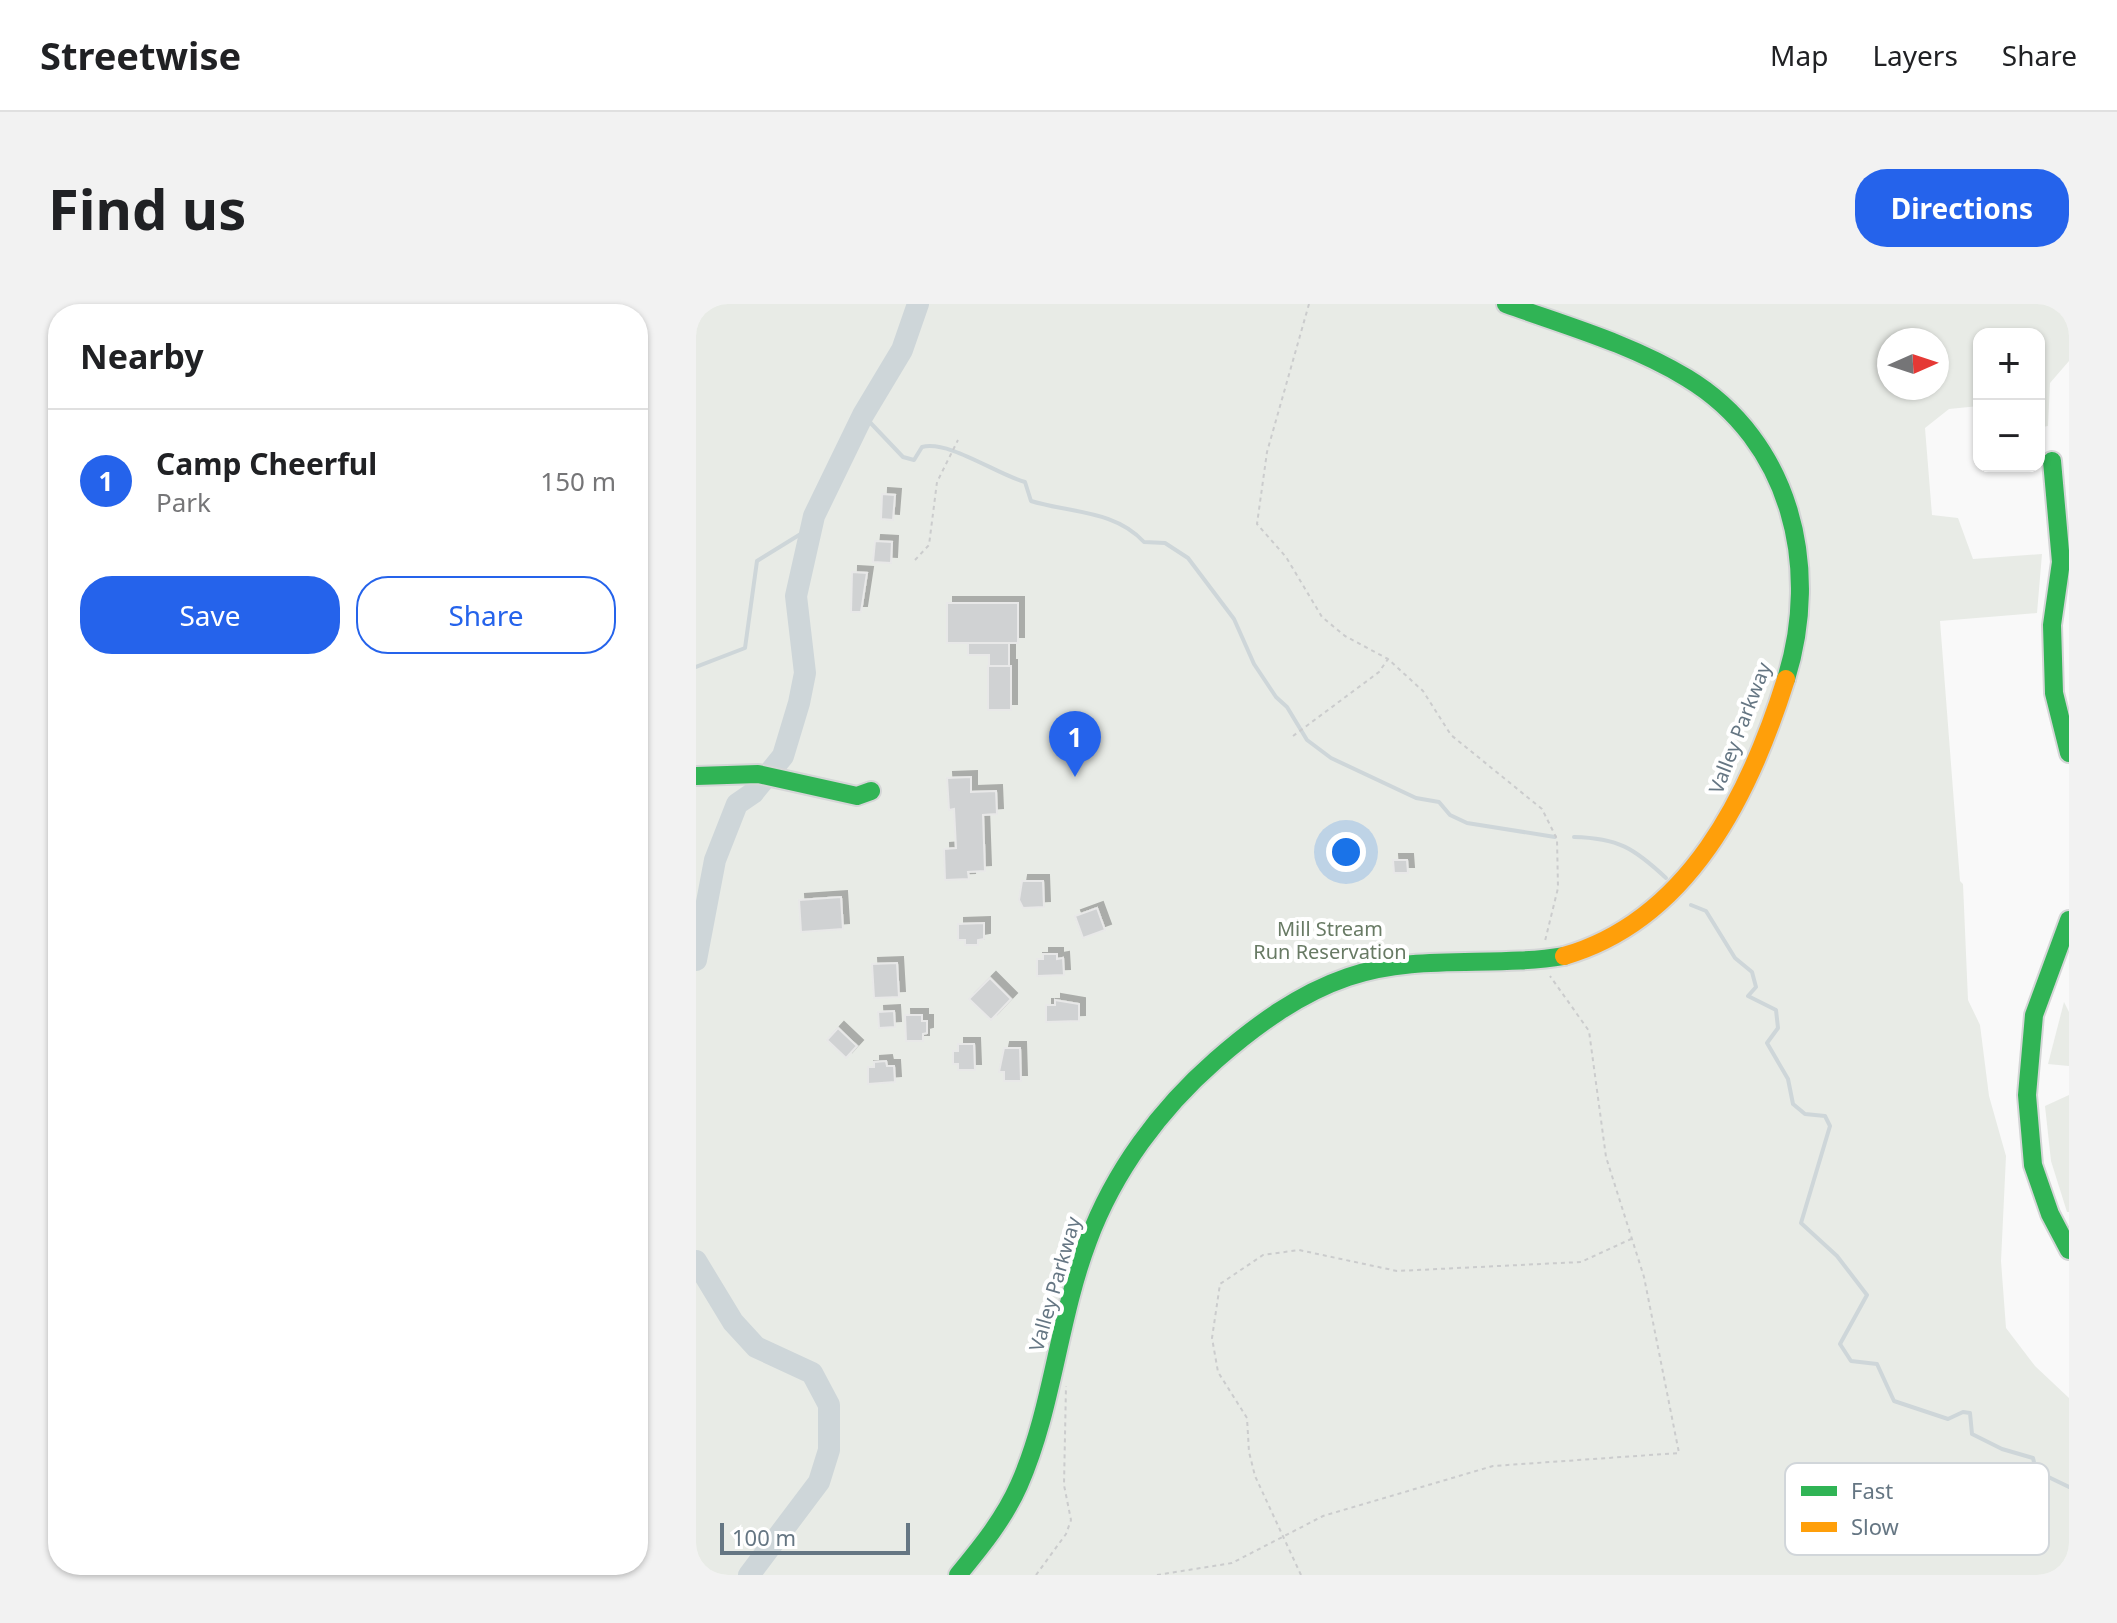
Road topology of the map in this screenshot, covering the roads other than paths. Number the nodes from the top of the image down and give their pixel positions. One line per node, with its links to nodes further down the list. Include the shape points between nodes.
1 (1506, 304): 8 (street, Valley Parkway, via 1657,363 1715,398 1774,470 1788,503 1801,572 1795,643 1754,765 1708,851 1666,901 1642,920 1585,950 1540,962 1410,964 1347,977 1283,1009 1231,1047 1166,1109 1100,1211 1023,1475 1004,1515)
2 (2052, 461): 3 (street, via 2061,562 2052,625 2054,693)
3 (2069, 753)
4 (696, 776): 5 (street, via 757,772 857,796)
5 (871, 791)
6 (2069, 920): 7 (street, via 2034,1015 2027,1095 2033,1165)
7 (2069, 1250)
8 (958, 1575)

